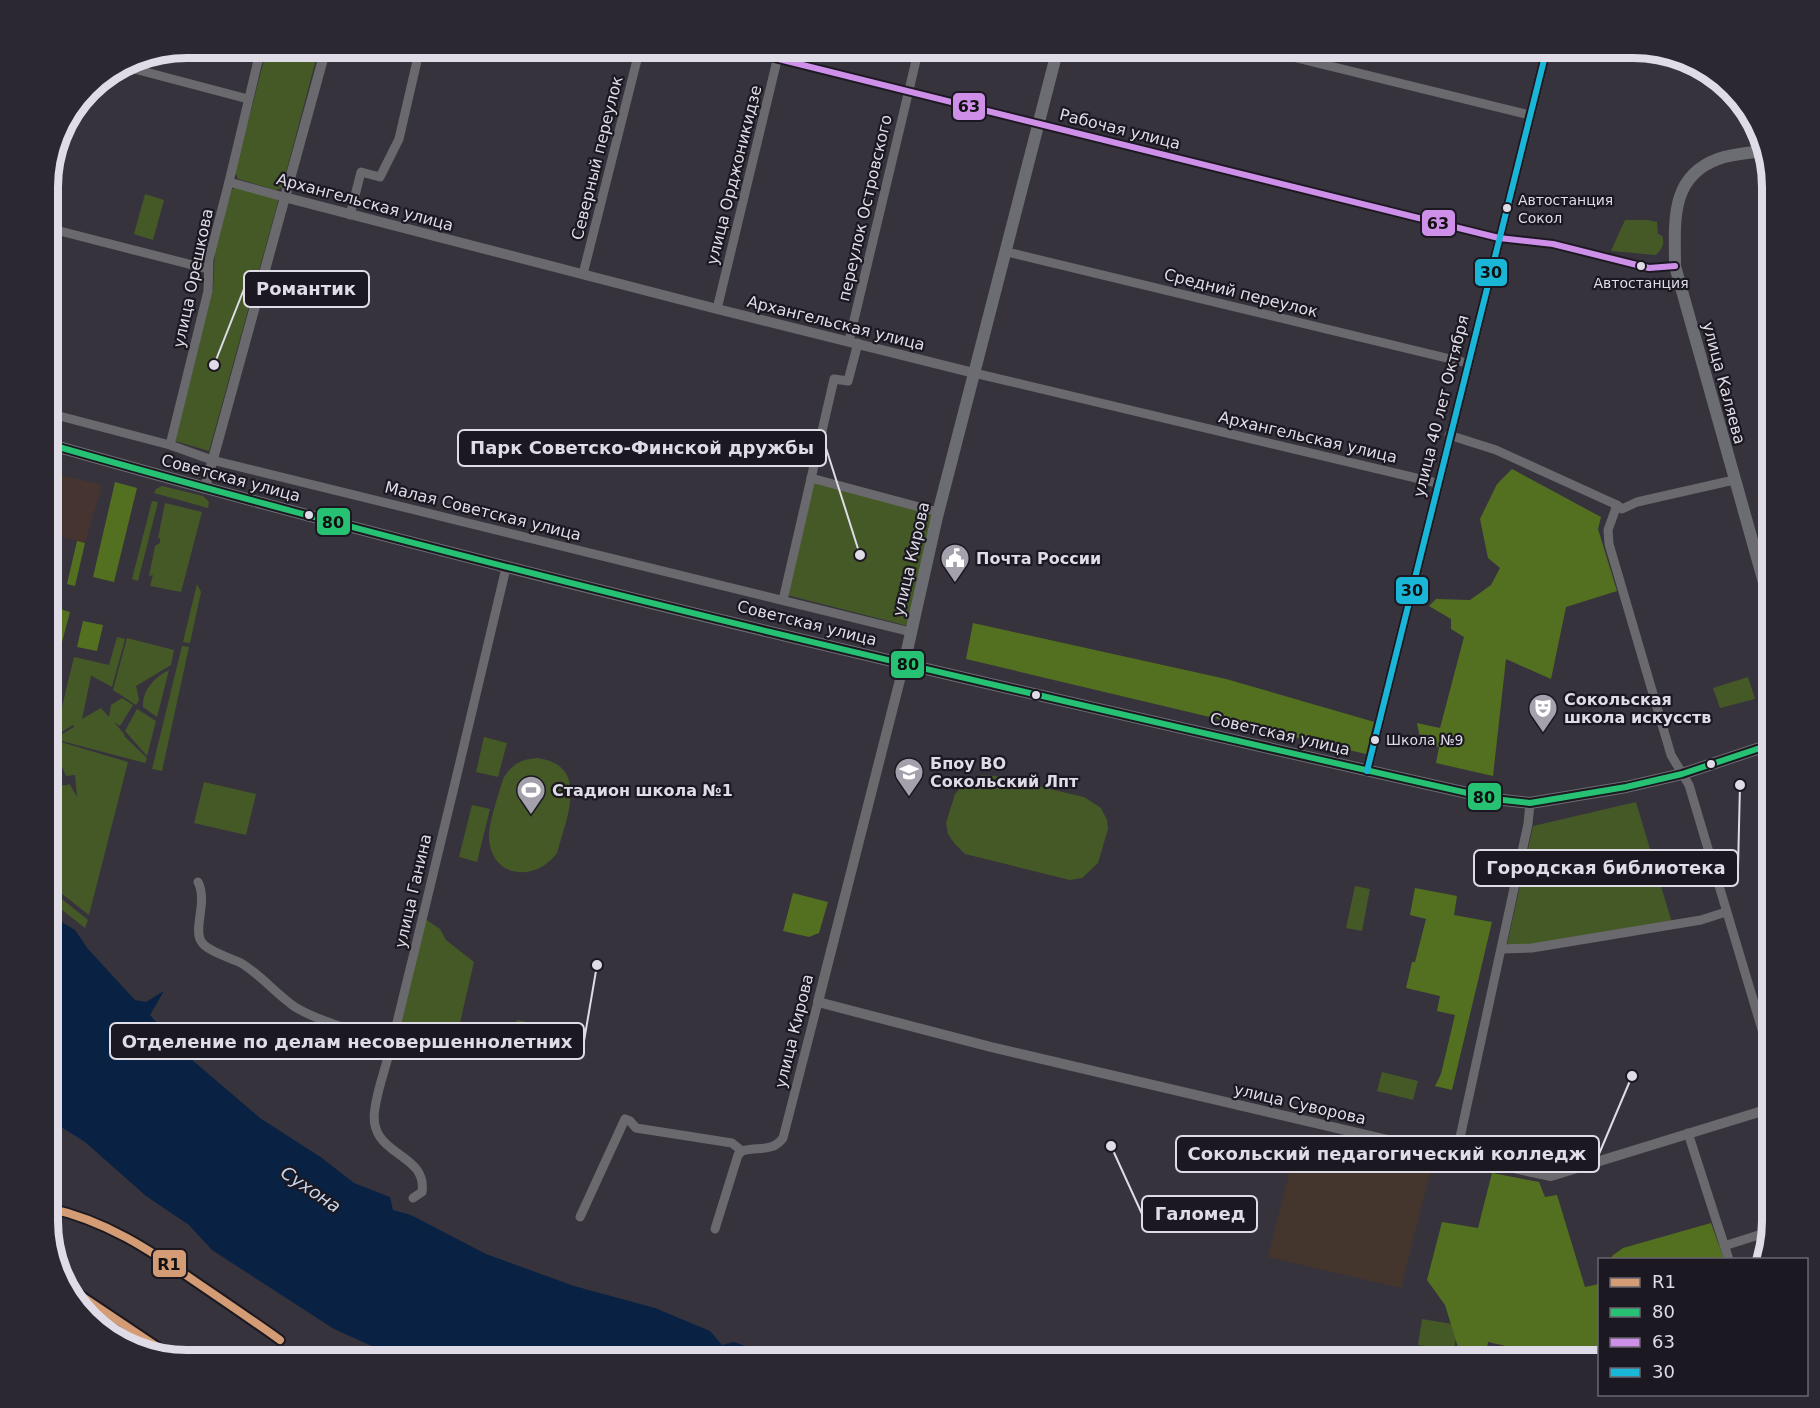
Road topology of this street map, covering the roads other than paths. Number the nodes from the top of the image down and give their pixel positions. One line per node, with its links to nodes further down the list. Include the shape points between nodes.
1 (258, 58): 13 (street, улица Орешкова)
2 (323, 58): 18 (street)
3 (418, 58): 19 (street, via 399,139 381,177 361,172)
4 (637, 58): 25 (street, Северный переулок)
5 (774, 58): 10 (street, Рабочая улица)
6 (916, 58): 12 (street, переулок Островского)
7 (1056, 58): 15 (main road, улица Кирова)
8 (1297, 58): 14 (street)
9 (1544, 58): 14 (street, улица 40 лет Октября)
10 (778, 59): 12 (street, Рабочая улица); 26 (street, улица Орджоникидзе)
11 (136, 70): 13 (street)
12 (908, 92): 15 (street, Рабочая улица); 27 (street, переулок Островского)
13 (248, 99): 17 (street, улица Орешкова)
14 (1530, 115): 21 (street, улица 40 лет Октября)
15 (1039, 124): 21 (street, Рабочая улица); 22 (main road, улица Кирова)
16 (1757, 152): 23 (main road, улица Каляева, via 1707,163 1685,182 1675,225)
17 (230, 182): 18 (street, Архангельская улица); 24 (street, улица Орешкова)
18 (284, 196): 19 (street, Архангельская улица); 34 (street)
19 (350, 215): 25 (street, Архангельская улица)
20 (59, 231): 24 (street)
21 (1499, 238): 23 (street, Рабочая улица, via 1553,244 1649,267); 28 (street, улица 40 лет Октября)
22 (1007, 252): 28 (street, Средний переулок); 29 (main road, улица Кирова)
23 (1675, 266): 36 (main road, улица Каляева)
24 (208, 269): 32 (street, улица Орешкова, via 208,291)
25 (583, 274): 26 (street, Архангельская улица)
26 (717, 309): 27 (street, Архангельская улица)
27 (854, 342): 29 (street, Архангельская улица); 35 (street, переулок Островского, via 848,381 834,379)
28 (1467, 363): 31 (street, улица 40 лет Октября)
29 (974, 373): 37 (street, Архангельская улица); 40 (main road, улица Кирова)
30 (59, 416): 32 (street, Малая Советская улица)
31 (1449, 435): 37 (street, улица 40 лет Октября); 39 (street, via 1496,450)
32 (170, 445): 34 (street, Малая Советская улица)
33 (59, 447): 38 (main road, Советская улица)
34 (212, 460): 38 (street); 43 (street, Малая Советская улица)
35 (811, 478): 40 (street); 43 (street, переулок Островского)
36 (1734, 480): 39 (street, via 1637,502 1622,509); 42 (main road, улица Каляева)
37 (1437, 483): 47 (street, улица 40 лет Октября)
38 (205, 488): 41 (main road, Советская улица)
39 (1617, 505): 48 (street, via 1608,530 1609,544 1671,755)
40 (938, 512): 44 (main road, улица Кирова)
41 (506, 568): 45 (main road, Советская улица); 54 (street, улица Ганина)
42 (1762, 577)
43 (783, 600): 44 (street, Малая Советская улица)
44 (911, 632): 45 (main road, улица Кирова)
45 (904, 664): 47 (main road, Советская улица); 53 (street, улица Кирова)
46 (1762, 747): 48 (main road, Советская улица)
47 (1366, 771): 49 (main road, Советская улица, via 1494,800)
48 (1682, 774): 49 (main road, Советская улица, via 1626,788); 51 (street, via 1689,785)
49 (1530, 803): 52 (street)
50 (198, 882): 54 (street, via 203,896 199,937 205,946 252,970 296,1008 344,1028 375,1035)
51 (1726, 912): 52 (street, via 1701,920 1542,947); 55 (street)
52 (1503, 949): 59 (street)
53 (818, 1002): 58 (street, улица Кирова, via 783,1138 772,1148); 59 (street, улица Суворова, via 991,1047)
54 (396, 1030): 60 (street, улица Ганина, via 374,1118 388,1148 417,1167 424,1180 422,1192)
55 (1762, 1030)
56 (1762, 1111): 57 (street, улица Суворова)
57 (1688, 1133): 59 (street, улица Суворова, via 1551,1176); 64 (street)
58 (742, 1151): 61 (street, via 732,1143 636,1128 625,1119); 62 (street)
59 (1456, 1156)
60 (413, 1198)
61 (580, 1217)
62 (715, 1229)
63 (1760, 1234): 64 (street)
64 (1725, 1246): 65 (street)
65 (1728, 1258)

